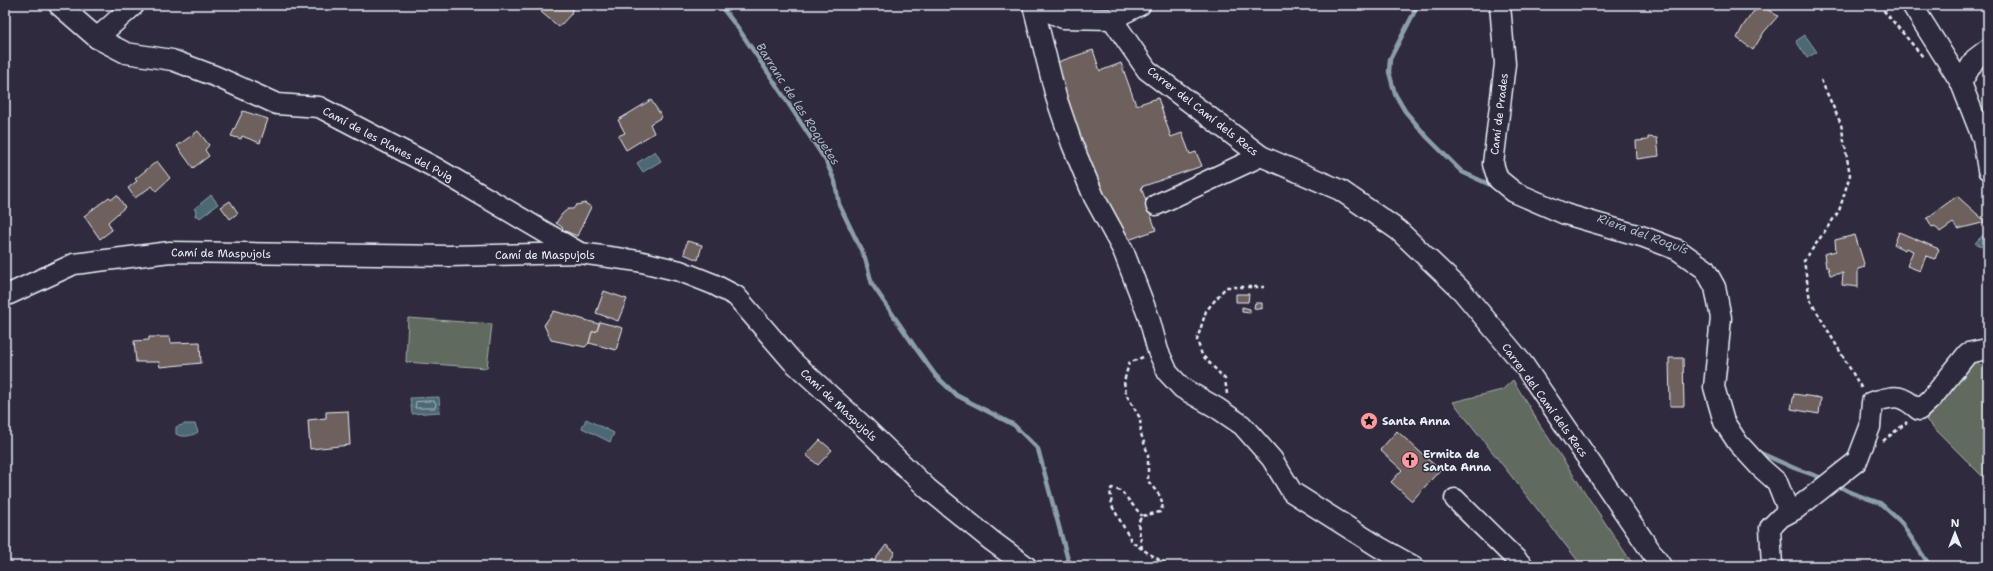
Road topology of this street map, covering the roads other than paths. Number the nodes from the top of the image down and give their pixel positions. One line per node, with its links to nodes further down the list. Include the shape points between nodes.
1 (59, 5): 8 (street, Camí de les Planes del Puig)
2 (134, 5): 8 (street)
3 (1033, 5): 7 (street, via 1063,18); 19 (street, via 1056,97 1072,144 1094,197 1123,250 1168,373 1182,388 1242,425 1272,459 1292,492)
4 (1140, 5): 7 (street)
5 (1500, 5): 18 (street, Camí de Prades, via 1506,64 1493,164 1498,179 1514,192 1565,214 1678,250 1705,268 1715,287 1721,318 1714,387 1724,422 1738,443 1777,482)
6 (1912, 5): 10 (street)
7 (1112, 19): 11 (street, Carrer del Camí dels Recs, via 1147,70)
8 (97, 38): 14 (street, Camí de les Planes del Puig, via 126,53 180,62 277,104 319,107 434,167)
9 (1988, 49): 10 (street, via 1975,59)
10 (1961, 83): 12 (street, via 1983,139)
11 (1261, 156): 13 (street); 24 (street, Carrer del Camí dels Recs, via 1340,190 1398,230 1462,291 1523,364)
12 (1988, 170)
13 (1156, 205)
14 (580, 253): 15 (street, Camí de Maspujols, via 449,256 170,252 74,264); 20 (street, Camí de Maspujols, via 638,261 680,271 736,296 792,361 928,489)
15 (5, 296)
16 (1988, 350): 18 (street, via 1968,353 1932,398 1919,410 1896,396 1872,402 1870,427 1857,461 1796,510)
17 (1455, 499): 23 (street)
18 (1789, 512): 25 (street, via 1770,528)
19 (1379, 547): 21 (street); 22 (street)
20 (1024, 565)
21 (1388, 566)
22 (1413, 566)
23 (1523, 566)
24 (1661, 566)
25 (1772, 566)

